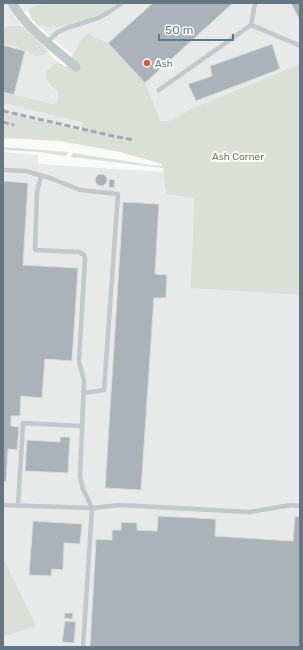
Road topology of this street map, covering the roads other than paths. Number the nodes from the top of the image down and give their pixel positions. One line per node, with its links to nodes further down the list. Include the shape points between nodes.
1 (12, 3): 5 (street, via 22,18)
2 (122, 3): 5 (lane, via 98,18 58,32)
3 (255, 3): 4 (lane)
4 (251, 25): 6 (lane); 8 (lane)
5 (47, 42): 7 (street)
6 (300, 46)
7 (76, 67)
8 (159, 90)
9 (3, 170): 10 (lane, via 26,171)
10 (42, 176): 11 (lane, via 37,192 35,250 79,252 85,259 79,361); 11 (lane, via 80,190 118,194 104,390)
11 (84, 393): 12 (lane)
12 (81, 426): 14 (lane, via 24,423); 16 (lane, via 80,477)
13 (3, 505): 14 (lane)
14 (18, 506): 16 (lane)
15 (300, 506): 16 (lane, via 291,505 249,512 120,505)
16 (92, 508): 17 (lane)
17 (83, 647)

